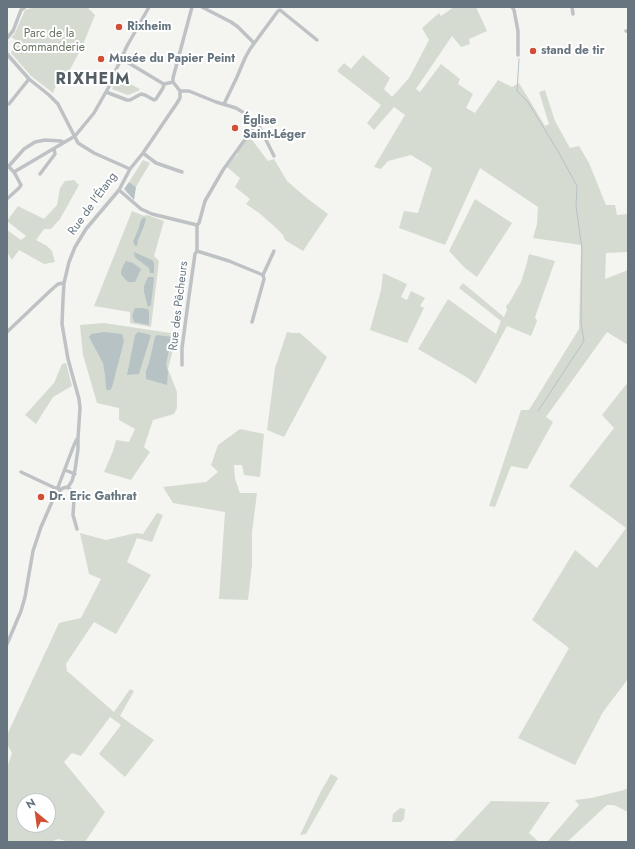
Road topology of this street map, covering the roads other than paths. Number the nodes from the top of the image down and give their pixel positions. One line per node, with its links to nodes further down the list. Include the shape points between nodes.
1 (25, 7): 8 (street)
2 (149, 7): 13 (street)
3 (192, 7): 15 (street)
4 (202, 7): 10 (street, via 231,22)
5 (512, 7): 12 (street, via 518,31)
6 (572, 7): 7 (street)
7 (573, 14)
8 (7, 38)
9 (317, 40): 10 (street, via 280,10)
10 (254, 43): 20 (street)
11 (7, 54): 14 (street)
12 (518, 55)
13 (122, 59): 16 (street); 18 (street)
14 (28, 79): 19 (street); 22 (street, via 58,104)
15 (173, 82): 16 (street); 17 (street)
16 (164, 84): 18 (street, via 164,88 154,100 142,94 127,100)
17 (180, 91): 20 (street, via 189,91); 25 (street, Rue de l'Étang, via 177,103)
18 (106, 92): 22 (street, via 99,107)
19 (9, 104)
20 (224, 104): 21 (street, via 236,108)
21 (256, 123): 26 (street); 34 (street, via 221,174 206,201)
22 (75, 136): 23 (street); 28 (street, via 78,143 94,153)
23 (63, 142): 24 (street); 27 (street, via 35,142 24,149)
24 (54, 149): 29 (street); 31 (street, via 54,154)
25 (142, 153): 28 (street, Rue de l'Étang); 30 (street, via 156,163)
26 (274, 156)
27 (8, 166): 29 (street)
28 (130, 169): 32 (street, Rue de l'Étang)
29 (14, 172): 33 (street, via 21,185)
30 (182, 172)
31 (40, 174)
32 (119, 190): 34 (street, via 140,209); 38 (street, Rue de l'Étang, via 79,240 72,254)
33 (8, 198)
34 (197, 226): 35 (street, Rue des Pêcheurs)
35 (197, 251): 37 (street); 41 (street, Rue des Pêcheurs, via 182,348)
36 (274, 251): 37 (street)
37 (263, 275): 39 (street)
38 (64, 284): 40 (street, via 54,287); 42 (street, Rue de l'Étang, via 62,324 80,408)
39 (252, 322)
40 (7, 332)
41 (182, 365)
42 (78, 438): 43 (street, Rue de l'Étang); 45 (street, Rue de l'Étang)
43 (65, 470): 45 (street); 46 (street, Rue de l'Étang)
44 (21, 472): 46 (street)
45 (74, 474): 47 (street, Rue de l'Étang)
46 (57, 488): 47 (street); 48 (street, Rue de l'Étang)
47 (66, 488): 48 (street, Rue de l'Étang); 49 (street, via 73,494 73,515)
48 (55, 494): 50 (street, Rue de l'Étang, via 41,527 31,561 25,597)
49 (77, 529)
50 (7, 644)

